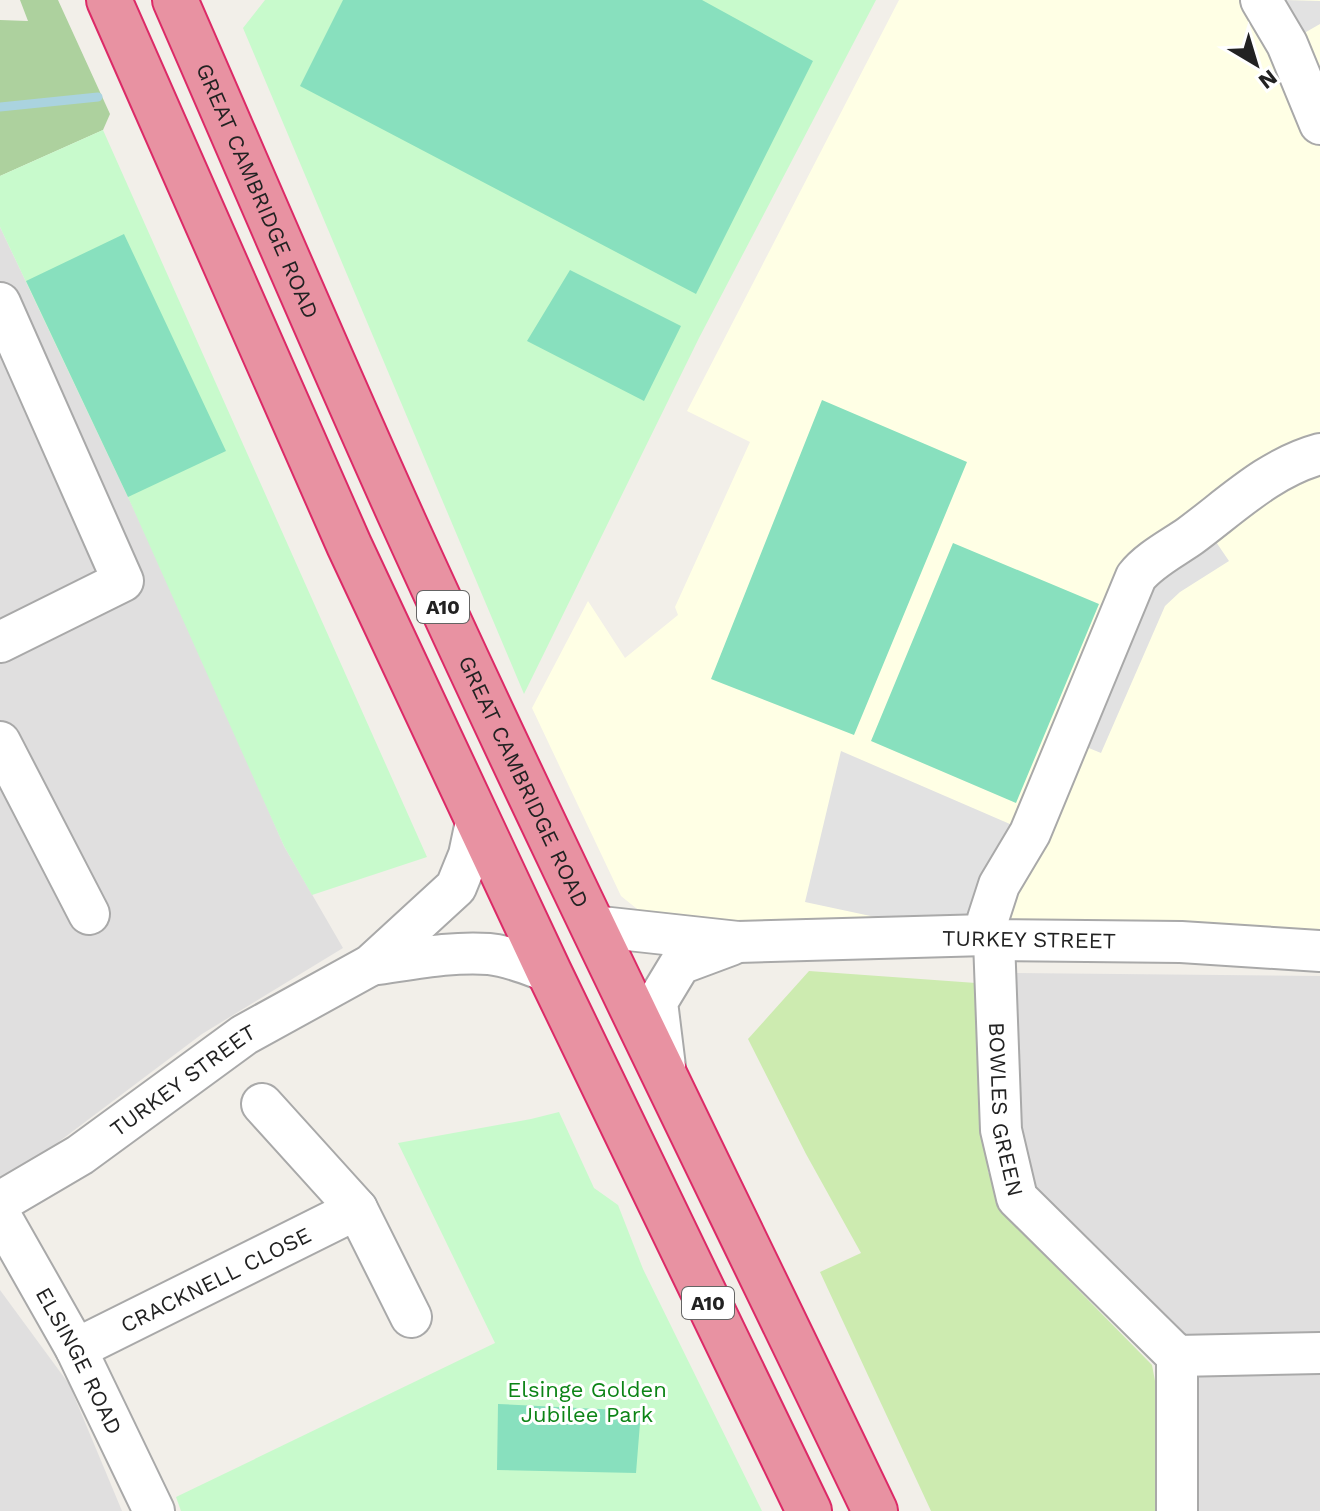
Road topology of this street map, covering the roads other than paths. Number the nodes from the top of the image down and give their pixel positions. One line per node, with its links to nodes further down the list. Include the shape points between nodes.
1 (109, 0): 9 (highway, A10, via 349,545)
2 (175, 0): 11 (highway, GREAT CAMBRIDGE ROAD / A10, via 403,520)
3 (1261, 0): 4 (street, via 1287,44)
4 (1320, 124)
5 (0, 303): 7 (street, via 123,581)
6 (1320, 454): 12 (street, BOWLES GREEN, via 1270,475 1136,577 1040,810 999,885 988,919)
7 (0, 642)
8 (0, 742): 10 (street)
9 (477, 817): 15 (street, TURKEY STREET, via 456,887); 16 (highway, A10)
10 (89, 914)
11 (592, 926): 13 (street, TURKEY STREET); 17 (highway, GREAT CAMBRIDGE ROAD / A10)
12 (990, 938): 13 (street, TURKEY STREET); 14 (street, TURKEY STREET, via 1179,930); 25 (street, BOWLES GREEN, via 1001,1130 1017,1198)
13 (738, 942): 17 (street, TURKEY STREET, via 680,964 657,1002)
14 (1320, 951)
15 (371, 965): 16 (street, TURKEY STREET, via 489,954); 19 (street, TURKEY STREET, via 244,1035 80,1155)
16 (549, 972): 27 (highway, A10)
17 (667, 1083): 28 (highway, GREAT CAMBRIDGE ROAD / A10)
18 (262, 1104): 20 (street)
19 (0, 1202)
20 (357, 1209): 22 (street); 23 (street, CRACKNELL CLOSE)
21 (0, 1215): 23 (street, ELSINGE ROAD)
22 (411, 1317)
23 (76, 1349): 26 (street, ELSINGE ROAD)
24 (1320, 1353): 25 (street)
25 (1177, 1356): 29 (street)
26 (154, 1511)
27 (809, 1511)
28 (875, 1511)
29 (1177, 1511)

